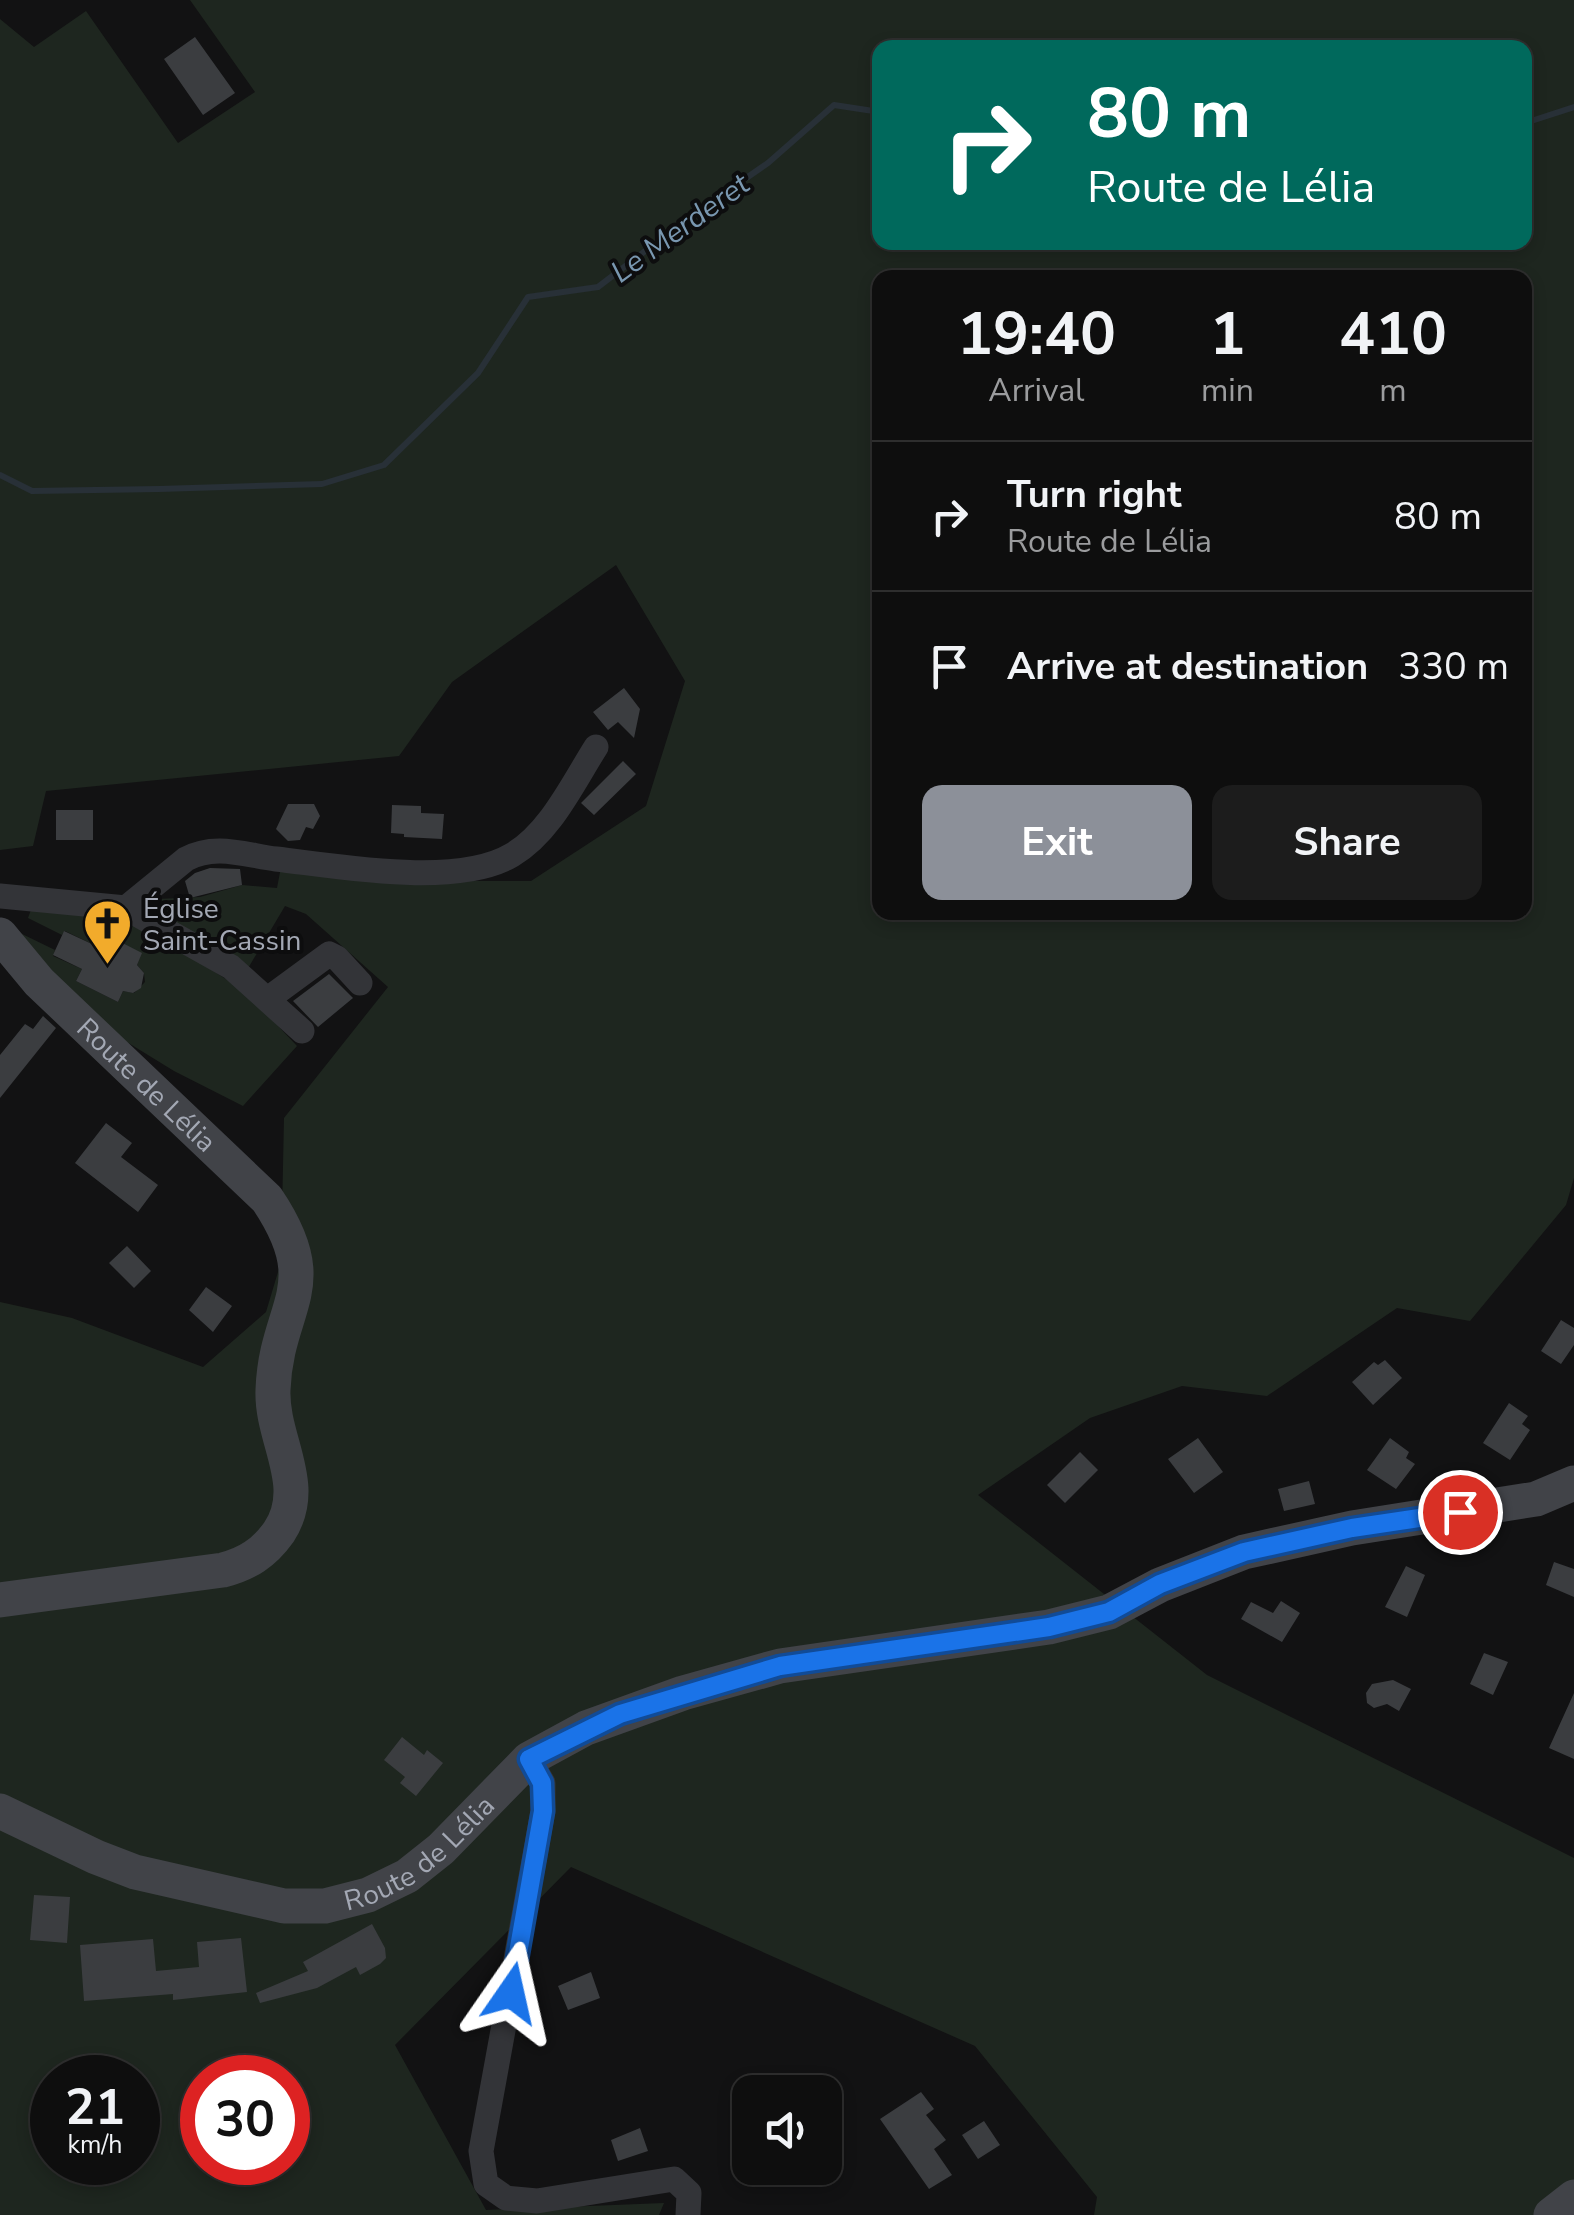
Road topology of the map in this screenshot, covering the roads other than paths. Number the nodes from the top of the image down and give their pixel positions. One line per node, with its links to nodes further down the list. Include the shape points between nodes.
1 (596, 747): 3 (street, via 535,835 487,866 441,873 208,851 186,859)
2 (0, 896): 3 (street)
3 (126, 908): 6 (street, via 231,967)
4 (0, 935): 9 (street, Route de Lélia, via 39,982 267,1199 286,1228 296,1290 272,1392 292,1479 291,1504 286,1522 261,1553 223,1570)
5 (360, 983): 6 (street, via 328,954)
6 (269, 998): 7 (street)
7 (302, 1030)
8 (1574, 1484): 10 (street, Route de Lélia, via 1536,1499 1244,1552 1109,1612 1049,1627 780,1666 620,1714)
9 (0, 1600)
10 (529, 1759): 11 (street, Route de Lélia, via 407,1876 325,1906 284,1906 135,1872); 13 (street, via 542,1783 543,1811 481,2151 486,2184 506,2198 538,2201 674,2179 689,2193)
11 (0, 1811)
12 (1574, 2197): 14 (street)
13 (688, 2215)
14 (1551, 2215)

